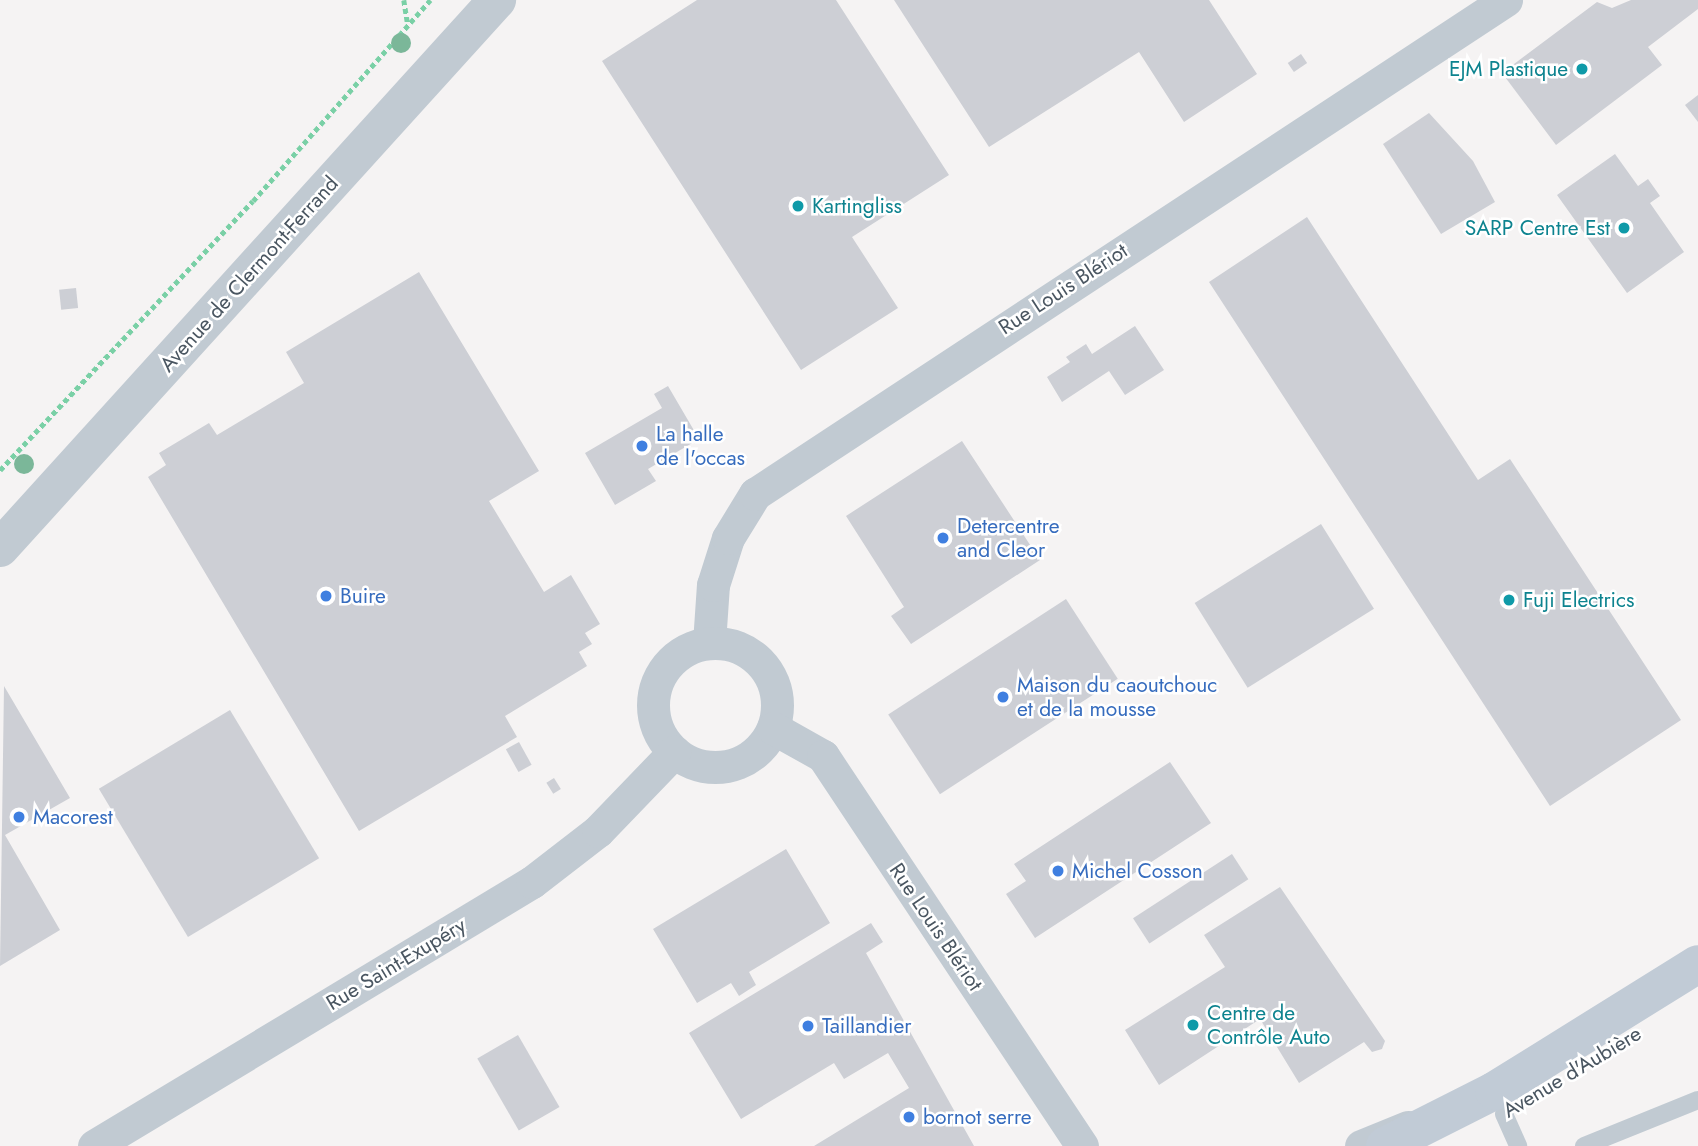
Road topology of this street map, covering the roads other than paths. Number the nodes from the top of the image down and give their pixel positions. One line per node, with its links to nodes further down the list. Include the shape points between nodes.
1 (497, 0): 3 (street, Avenue de Clermont-Ferrand)
2 (1506, 0): 4 (street, Rue Louis Blériot, via 755,494 728,538 713,585)
3 (0, 548)
4 (709, 643): 5 (street, via 739,649 765,667 777,707); 6 (street, via 672,660 653,696 661,736)
5 (772, 728): 6 (street, via 748,758 730,765 691,762); 12 (street, Rue Louis Blériot, via 823,756)
6 (674, 752): 11 (street, Rue Saint-Exupéry, via 598,831 532,882)
7 (1698, 964): 10 (main road, Avenue d'Aubière)
8 (1698, 996): 10 (main road, Avenue d'Aubière)
9 (1698, 1100): 16 (lane)
10 (1505, 1117): 13 (street, Avenue d'Aubière); 14 (main road, Avenue d'Aubière); 15 (main road, Avenue d'Aubière)
11 (94, 1146)
12 (1082, 1146)
13 (1361, 1146)
14 (1385, 1146)
15 (1445, 1146)
16 (1584, 1146)

